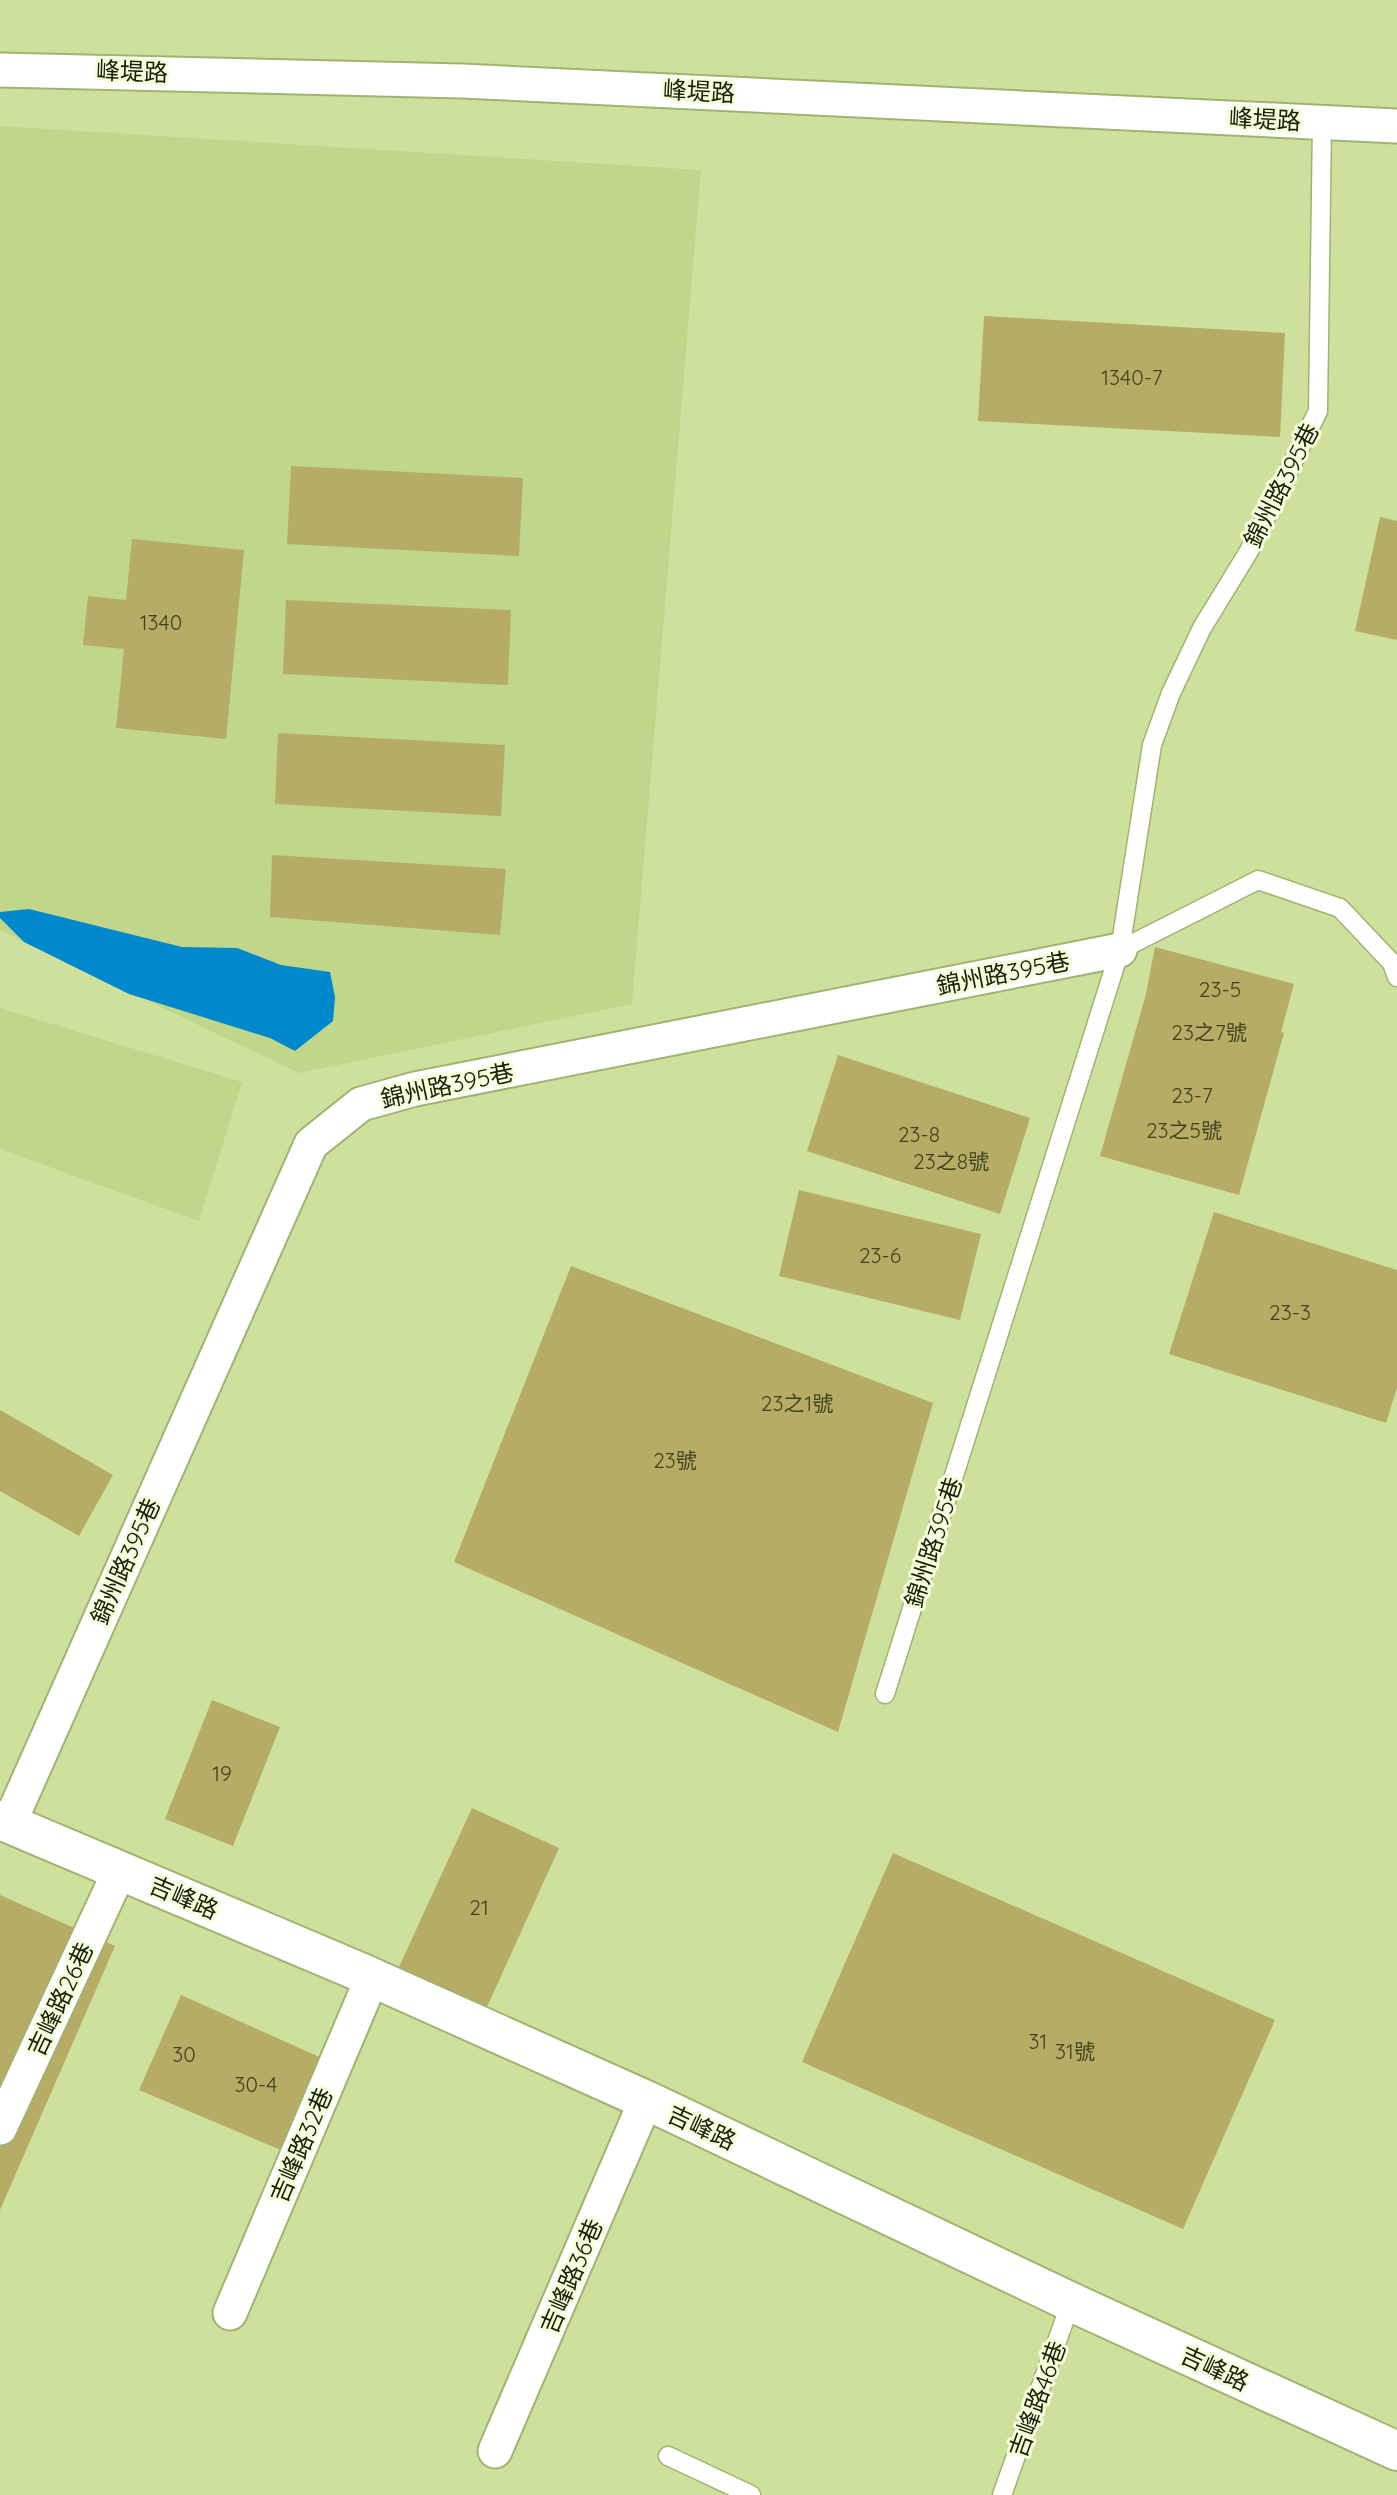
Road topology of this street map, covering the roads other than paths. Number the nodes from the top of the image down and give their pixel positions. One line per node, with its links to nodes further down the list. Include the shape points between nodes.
1 (0, 70): 2 (street, 峰堤路, via 462,81)
2 (1322, 122): 3 (street, 峰堤路); 4 (lane, 錦州路395巷, via 1318,411 1249,551 1202,628 1171,693 1152,745)
3 (1397, 126)
4 (1120, 950): 5 (lane, 錦州路395巷, via 1258,880 1340,908 1392,963); 6 (lane, 錦州路395巷); 7 (street, 錦州路395巷, via 415,1089 361,1104 311,1143)
5 (1397, 977)
6 (885, 1694)
7 (4, 1822): 8 (street, 吉峰路)
8 (120, 1870): 9 (street, 吉峰路); 11 (street, 吉峰路26巷)
9 (372, 1978): 10 (street, 吉峰路); 13 (street, 吉峰路32巷)
10 (646, 2100): 12 (street, 吉峰路); 14 (street, 吉峰路36巷)
11 (0, 2129)
12 (1071, 2302): 15 (street, 吉峰路); 18 (lane, 吉峰路46巷)
13 (230, 2313)
14 (495, 2451)
15 (1397, 2451)
16 (668, 2456): 17 (lane)
17 (751, 2495)
18 (1003, 2495)

